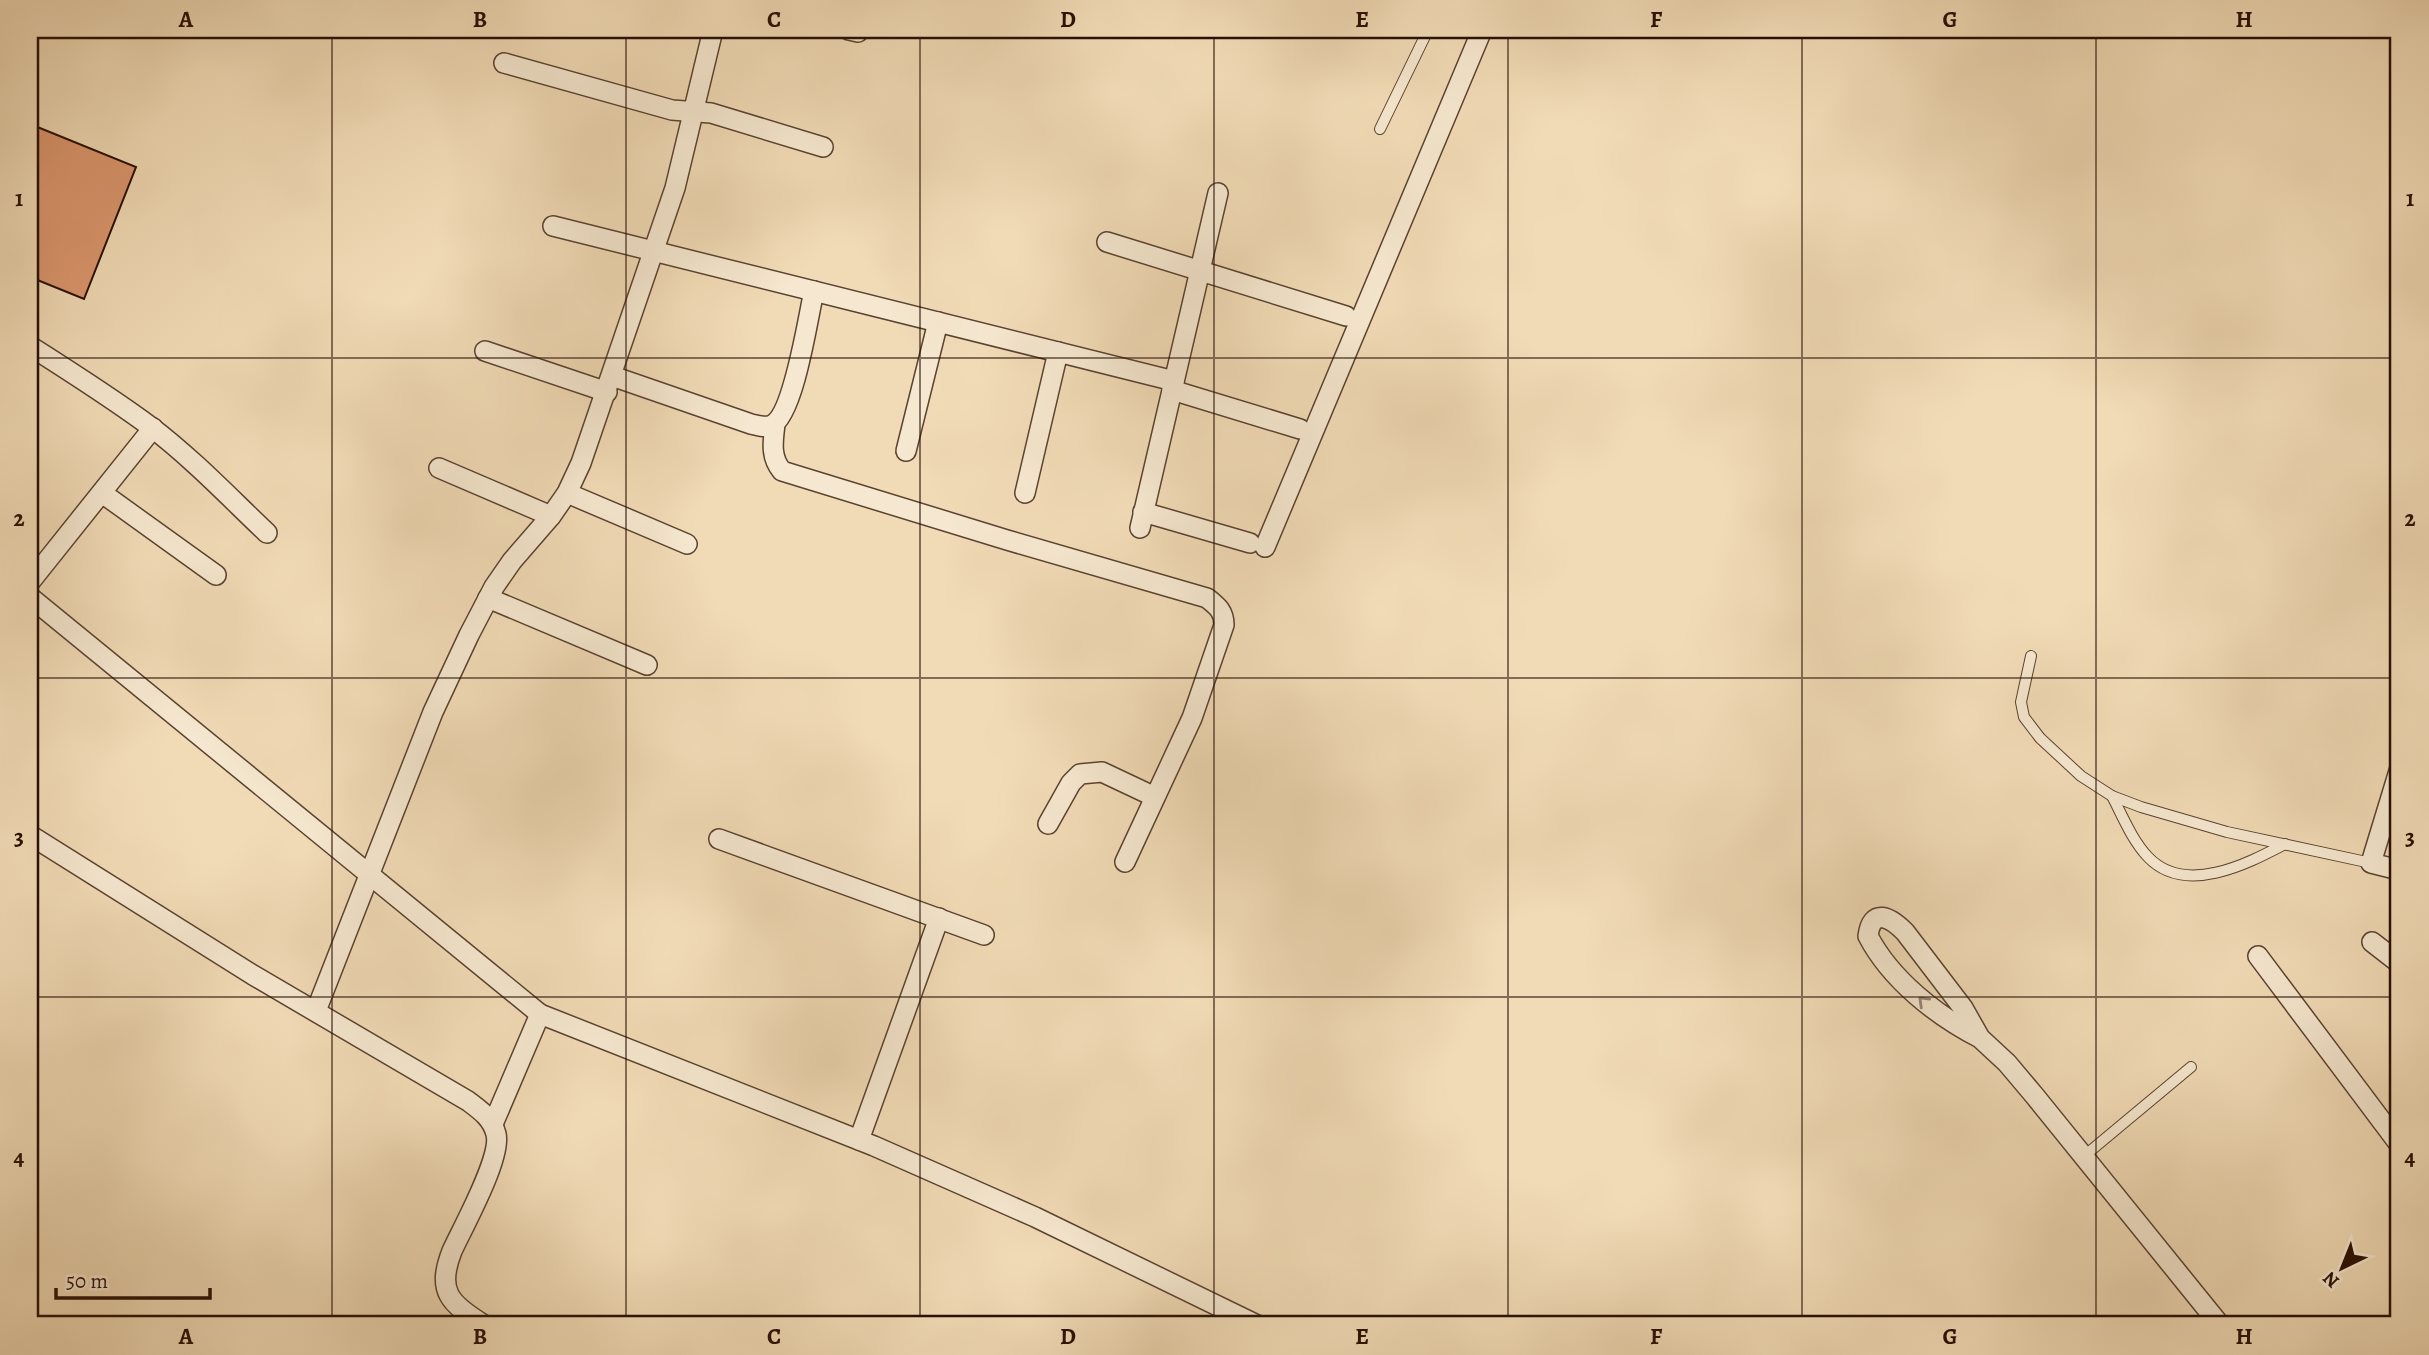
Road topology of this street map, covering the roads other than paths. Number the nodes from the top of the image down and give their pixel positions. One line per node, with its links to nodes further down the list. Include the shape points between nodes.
1 (713, 30): 5 (street)
2 (1428, 30): 6 (lane)
3 (1482, 30): 20 (street, via 1258,545 1142,520)
4 (504, 63): 5 (street)
5 (693, 112): 7 (street); 11 (street)
6 (1380, 129)
7 (823, 147)
8 (1218, 193): 12 (street)
9 (553, 226): 11 (street)
10 (1107, 242): 12 (street)
11 (655, 252): 13 (street); 19 (street)
12 (1200, 270): 14 (street); 20 (street)
13 (814, 291): 15 (street); 21 (street, via 789,404)
14 (1346, 316)
15 (938, 322): 18 (street); 24 (street)
16 (30, 346): 22 (street)
17 (485, 351): 19 (street)
18 (1058, 352): 20 (street); 28 (street)
19 (610, 384): 21 (street, via 751,424); 27 (street)
20 (1173, 385): 23 (street)
21 (775, 424): 40 (street, via 772,449 782,471 1207,597 1219,608 1224,625 1192,719)
22 (153, 428): 26 (street); 30 (street)
23 (1300, 429)
24 (906, 452)
25 (439, 468): 29 (street)
26 (102, 493): 32 (street); 33 (street)
27 (567, 493): 29 (street); 31 (street)
28 (1025, 493)
29 (551, 516): 35 (street, via 512,561)
30 (267, 533)
31 (687, 544)
32 (216, 575)
33 (30, 582)
34 (30, 597): 48 (street)
35 (488, 598): 37 (street); 48 (street, via 433,712)
36 (2031, 656): 39 (lane, via 2021,702 2024,717 2081,775)
37 (647, 666)
38 (2399, 771): 46 (street)
39 (2112, 796): 44 (lane, via 2227,832); 44 (lane, via 2149,859 2168,872 2190,876 2225,872)
40 (1155, 797): 41 (street, via 1102,772 1080,774); 45 (street)
41 (1048, 824)
42 (30, 835): 54 (street)
43 (719, 839): 49 (street)
44 (2285, 844): 46 (lane)
45 (1125, 862)
46 (2371, 863): 47 (street)
47 (2399, 870)
48 (370, 873): 54 (street); 55 (street)
49 (939, 918): 50 (street); 59 (street)
50 (984, 935)
51 (2372, 942): 53 (street)
52 (2258, 956): 60 (street)
53 (2399, 963)
54 (316, 1011): 58 (street, via 468,1101)
55 (540, 1014): 58 (street); 59 (street)
56 (1980, 1038): 56 (street, one-way to 56, via 1930,1008 1886,964 1868,936 1869,926 1877,918 1884,916 1905,932); 61 (street, via 2016,1074)
57 (2190, 1067): 61 (lane)
58 (493, 1124): 62 (street, via 495,1156 452,1251 443,1283 454,1303)
59 (859, 1140): 63 (street, via 1035,1217)
60 (2399, 1144)
61 (2083, 1157): 64 (street)
62 (484, 1325)
63 (1257, 1325)
64 (2220, 1325)

